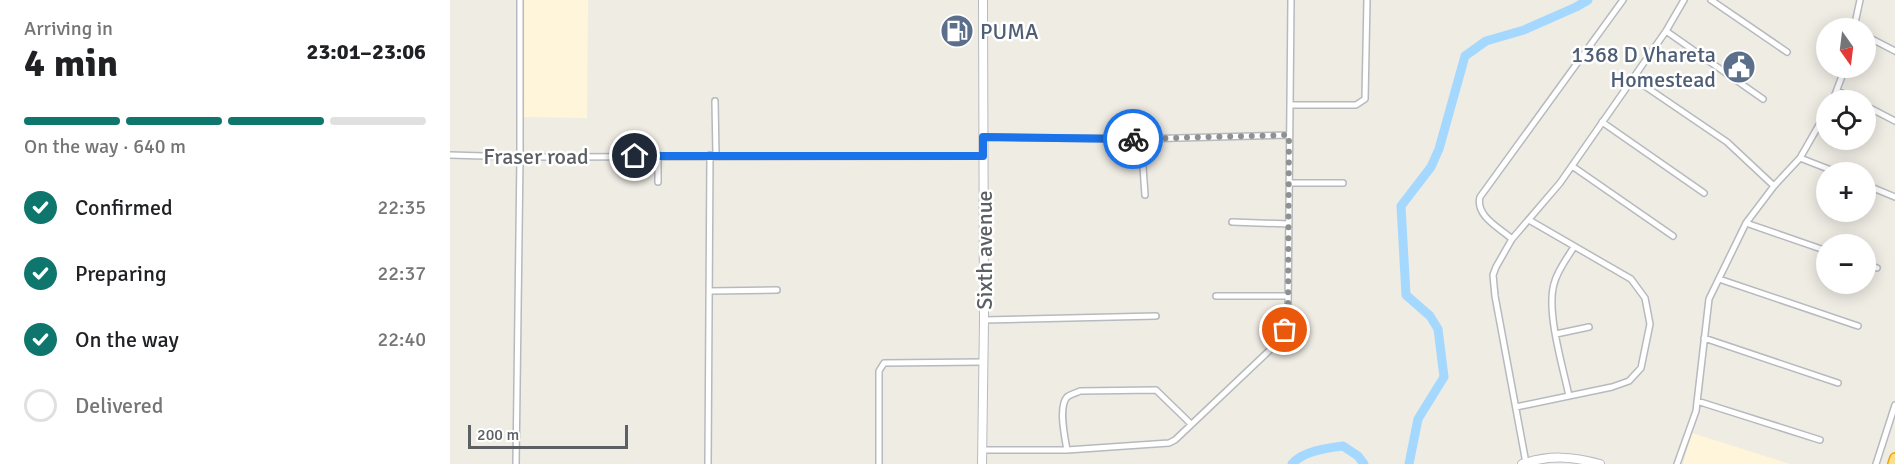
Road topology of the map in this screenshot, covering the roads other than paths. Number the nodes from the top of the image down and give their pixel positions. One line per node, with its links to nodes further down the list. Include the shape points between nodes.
1 (520, 0): 29 (street)
2 (983, 0): 23 (street, Sixth avenue)
3 (1291, 0): 17 (street)
4 (1367, 0): 17 (street, via 1365,99 1356,105)
5 (1623, 0): 46 (street, via 1479,197 1483,214)
6 (1684, 0): 10 (street)
7 (1711, 0): 13 (street)
8 (1860, 0): 9 (street)
9 (1856, 18)
10 (1666, 31): 14 (street); 15 (street)
11 (1876, 41): 12 (street)
12 (1895, 51)
13 (1787, 52)
14 (1633, 78): 20 (street); 36 (street, via 1727,142)
15 (1763, 99)
16 (715, 102): 27 (street)
17 (1290, 105): 22 (street)
18 (1876, 111): 19 (street)
19 (1895, 120)
20 (1602, 122): 32 (street); 38 (street)
21 (1816, 130): 30 (street)
22 (1289, 135): 24 (street); 34 (street)
23 (983, 137): 24 (street); 28 (street, Sixth avenue)
24 (1141, 139): 39 (street)
25 (450, 155): 29 (street, Fraser road)
26 (658, 155): 27 (street, Fraser road); 29 (street, Fraser road); 33 (street)
27 (713, 155): 28 (street, Fraser road); 51 (street)
28 (983, 156): 55 (street, Sixth avenue)
29 (520, 157): 72 (street)
30 (1800, 158): 31 (street); 36 (street)
31 (1816, 164)
32 (1572, 166): 41 (street); 45 (street)
33 (658, 182)
34 (1289, 183): 35 (street); 44 (street)
35 (1343, 183)
36 (1774, 186): 43 (street)
37 (1876, 189): 40 (street)
38 (1704, 193)
39 (1144, 195)
40 (1895, 197)
41 (1529, 220): 46 (street); 47 (street)
42 (1232, 222): 44 (street)
43 (1746, 223): 48 (street); 49 (street)
44 (1289, 224): 53 (street)
45 (1673, 236)
46 (1512, 238): 65 (street, via 1496,267 1493,286)
47 (1574, 246): 58 (street, via 1553,286); 62 (street, via 1631,279 1645,298 1650,324 1645,356 1636,376 1621,385)
48 (1816, 247)
49 (1719, 279): 56 (street); 59 (street, via 1707,307)
50 (777, 290): 51 (street)
51 (710, 291): 73 (street)
52 (1216, 296): 53 (street)
53 (1288, 296): 66 (street, via 1288,322 1273,347)
54 (1156, 316): 55 (street)
55 (984, 320): 60 (street, Sixth avenue)
56 (1858, 326)
57 (1588, 327): 58 (street)
58 (1556, 334): 62 (street)
59 (1704, 338): 61 (street); 63 (street)
60 (983, 362): 68 (street, Sixth avenue); 74 (street, via 882,365)
61 (1838, 382)
62 (1569, 396): 65 (street)
63 (1697, 401): 67 (street); 77 (street)
64 (1895, 405): 78 (street)
65 (1516, 407): 71 (street)
66 (1191, 424): 69 (street, via 1166,444); 69 (street, via 1156,390 1080,391 1065,400 1063,426)
67 (1820, 441)
68 (981, 450): 69 (street); 75 (street, Sixth avenue)
69 (1067, 450)
70 (1895, 458): 79 (highway)
71 (1524, 463): 76 (street, via 1560,457)
72 (516, 464)
73 (708, 464)
74 (879, 464)
75 (982, 464)
76 (1600, 464)
77 (1677, 464)
78 (1876, 464)
79 (1893, 464)

